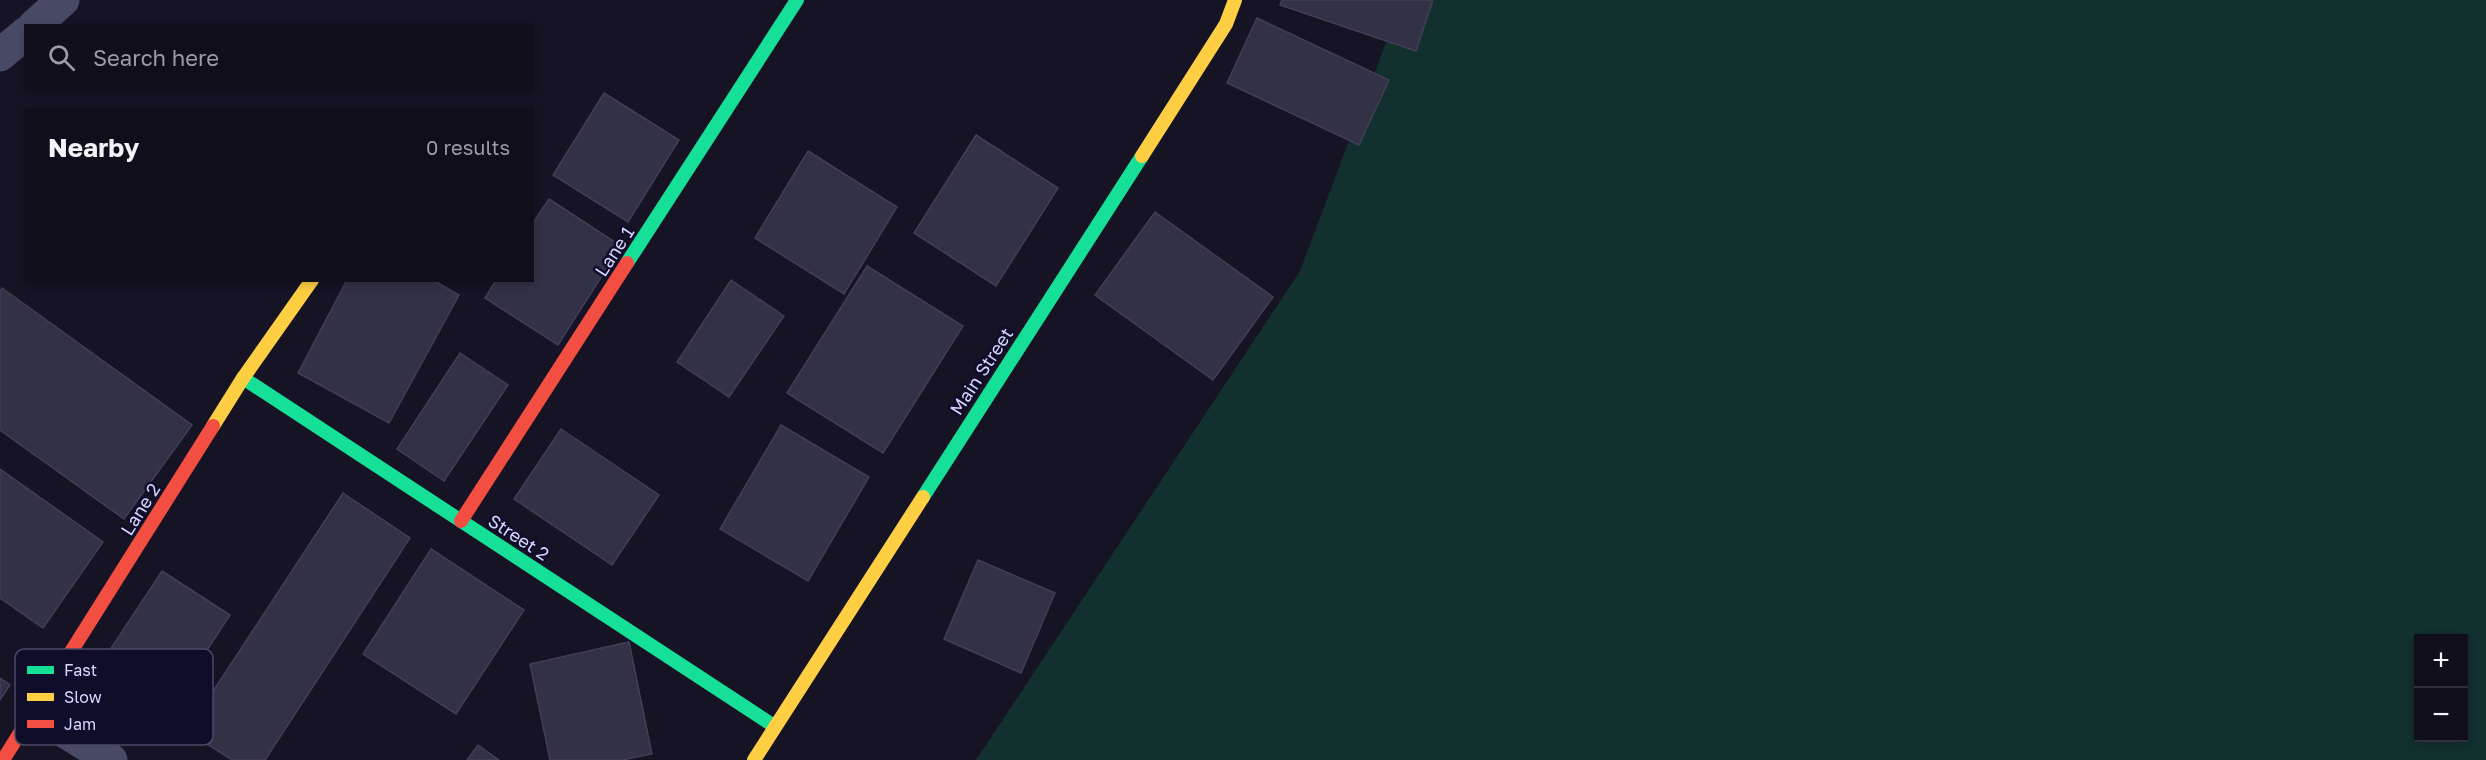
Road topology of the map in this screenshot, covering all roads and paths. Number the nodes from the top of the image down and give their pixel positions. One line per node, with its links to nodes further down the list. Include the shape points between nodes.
1 (63, 0): 4 (street)
2 (797, 0): 9 (street, Lane 1)
3 (1235, 0): 11 (street, Main Street, via 1226,24)
4 (36, 24)
5 (24, 35): 6 (street)
6 (0, 55)
7 (311, 282): 8 (street, Lane 2)
8 (243, 378): 9 (street, Street 2); 10 (street, Lane 2)
9 (462, 521): 11 (street, Street 2)
10 (72, 649)
11 (774, 726): 16 (street, Main Street)
12 (15, 740): 14 (street, Lane 2)
13 (87, 745): 15 (street)
14 (3, 760)
15 (111, 760)
16 (754, 760)

